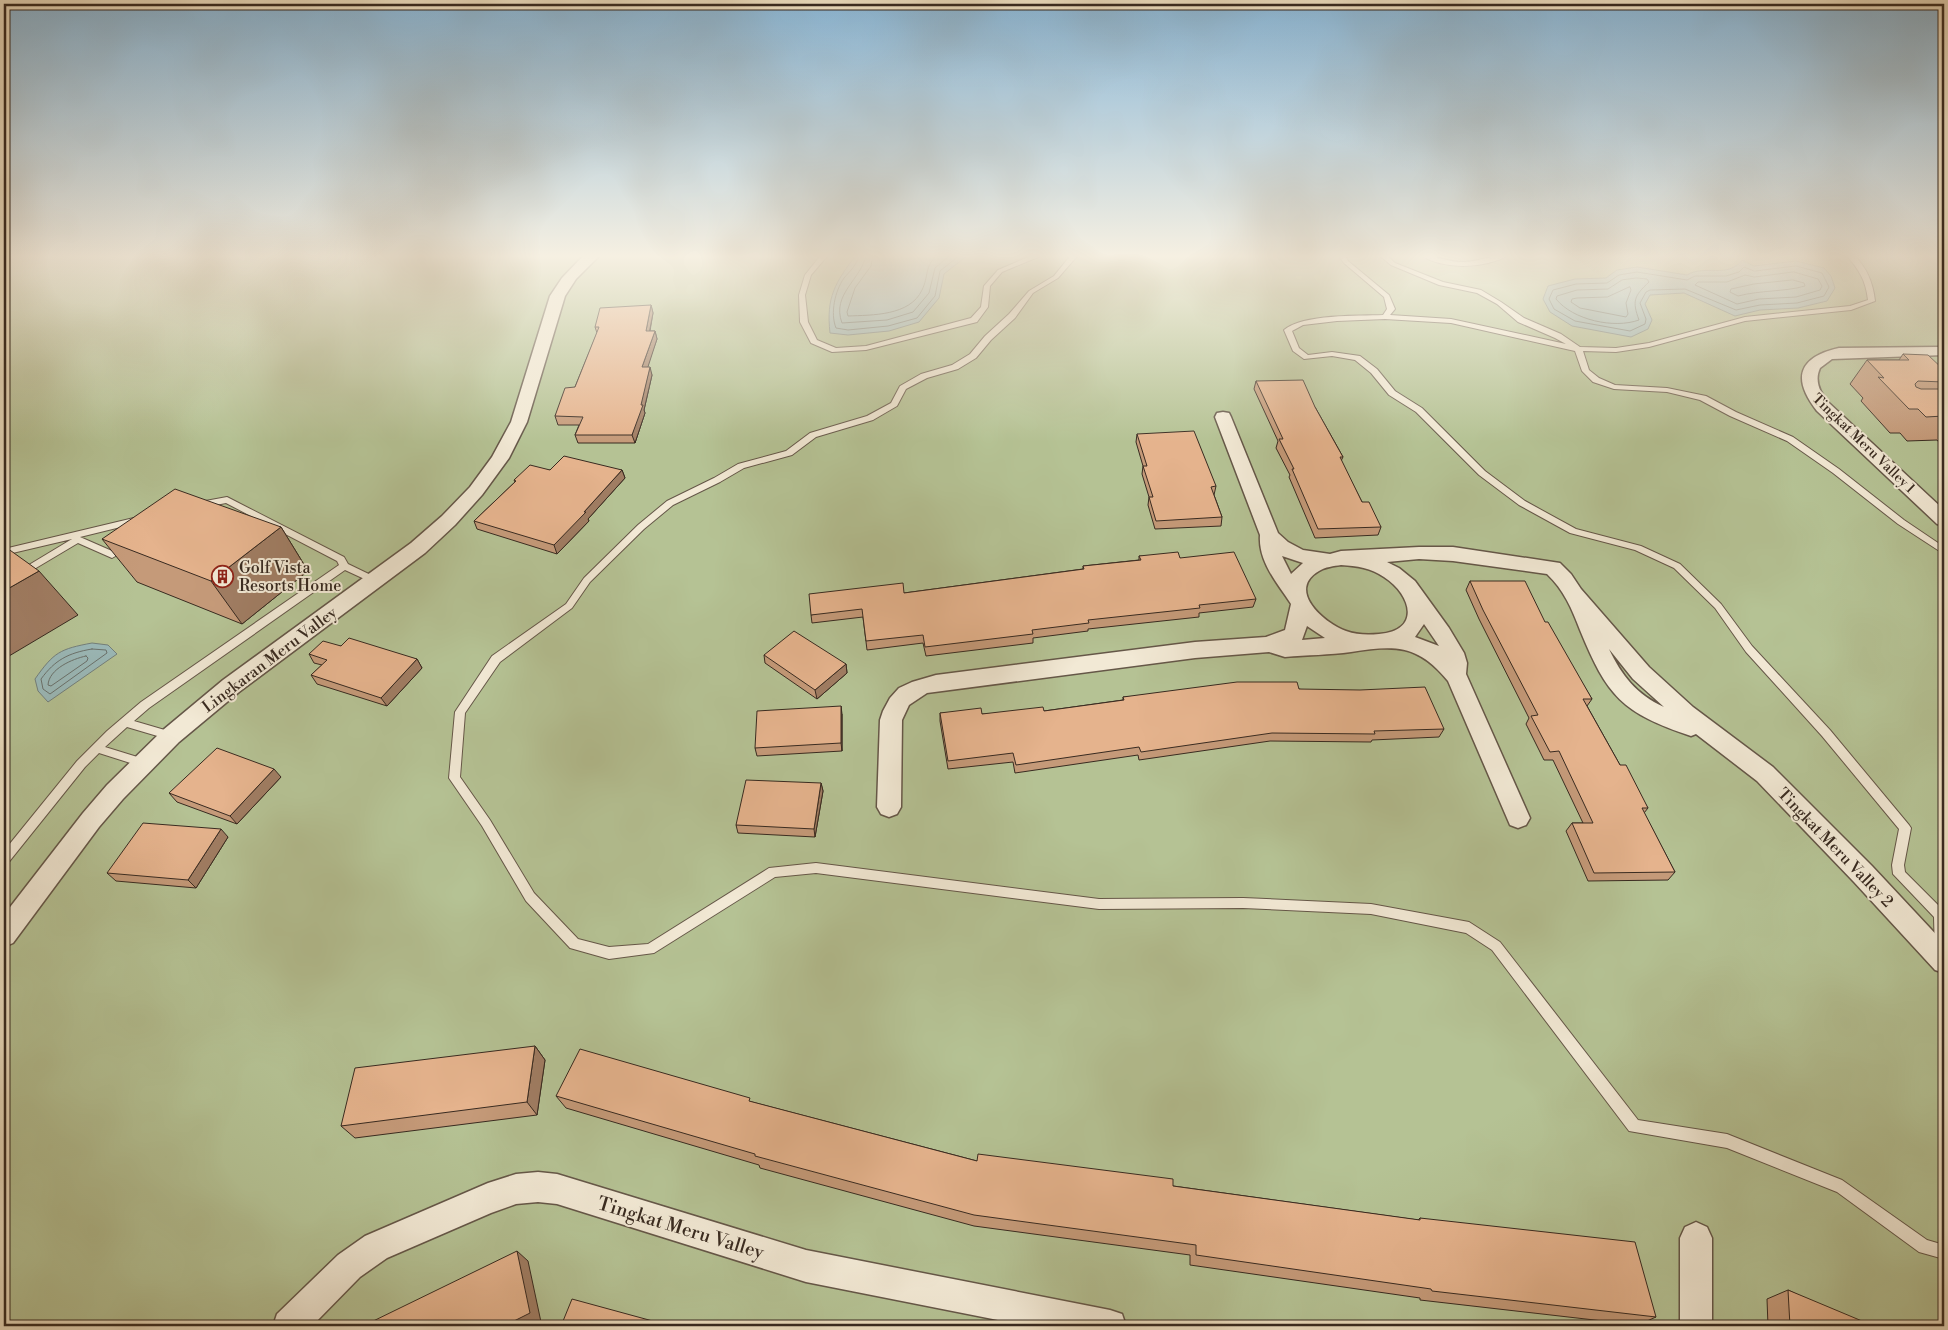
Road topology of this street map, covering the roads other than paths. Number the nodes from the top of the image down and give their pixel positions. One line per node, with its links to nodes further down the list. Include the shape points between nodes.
1 (550, 317): 23 (street, Lingkaran Meru Valley, via 520,419 499,461 442,527)
2 (804, 317): 3 (lane, via 814,341 836,350 866,348)
3 (976, 317)
4 (1011, 317): 41 (lane, via 973,356 902,388 894,404 870,418 813,435 789,453 741,466 670,503 608,558 569,606 496,660 460,712 454,778 486,823 530,897 574,944 609,953 650,949 773,872 816,868 1098,904 1243,903 1371,909 1469,928 1496,946 1634,1126 1727,1141 1842,1187 1924,1247)
5 (1381, 317): 39 (lane, via 1301,323 1288,330 1296,348 1307,357 1332,354 1358,358 1392,392 1419,410 1482,473 1522,503 1573,531 1638,548 1677,566 1718,606 1749,649 1902,823 1905,839 1898,865 1899,874 1939,914)
6 (1385, 317): 9 (lane, via 1451,320)
7 (1517, 317): 9 (lane)
8 (1755, 317): 9 (lane, via 1649,345 1616,350)
9 (1578, 349): 18 (lane, via 1586,371 1596,380 1614,387 1667,390 1704,398 1790,439)
10 (1938, 352): 14 (street, Tingkat Meru Valley 1, via 1823,356 1814,363 1809,389 1823,407)
11 (1223, 417): 15 (street)
12 (194, 507): 22 (lane, via 227,500 341,559)
13 (150, 517): 16 (lane)
14 (1944, 520)
15 (1269, 535): 21 (street, via 1276,545 1291,554); 26 (street, via 1272,559)
16 (78, 537): 17 (lane, via 112,555); 19 (lane); 24 (lane)
17 (137, 540)
18 (1944, 550)
19 (4, 552)
20 (1440, 554): 21 (street, Tingkat Meru Valley 2); 25 (street, via 1424,560 1413,570); 39 (street, Tingkat Meru Valley 2, via 1548,566 1563,575 1599,651 1625,693 1644,706 1721,740 1765,774)
21 (1333, 559): 25 (street, via 1373,564 1388,570); 26 (street, via 1305,570 1298,578)
22 (344, 566): 23 (lane); 31 (lane)
23 (374, 580): 32 (street, Lingkaran Meru Valley, via 230,686)
24 (4, 584)
25 (1413, 594): 27 (street, via 1418,611 1416,622 1408,632); 30 (street, via 1447,641 1458,665)
26 (1298, 602): 28 (street, via 1319,627 1334,635); 29 (street, via 1295,635)
27 (1395, 639): 28 (street); 30 (street, via 1429,648)
28 (1367, 643): 29 (street, via 1285,648)
29 (1268, 645): 35 (street, via 1195,650 921,686 902,698 894,707 890,720)
30 (1457, 677): 36 (street)
31 (125, 722): 32 (lane); 33 (lane)
32 (171, 736): 34 (street, Lingkaran Meru Valley)
33 (96, 748): 34 (lane); 37 (lane)
34 (143, 763): 38 (street, Lingkaran Meru Valley, via 91,820)
35 (889, 806)
36 (1518, 818)
37 (4, 859)
38 (4, 935)
39 (1943, 959)
40 (1696, 1238): 44 (street)
41 (1944, 1252)
42 (289, 1326): 43 (street, Tingkat Meru Valley, via 349,1266 376,1247 488,1198 516,1189 538,1187 558,1189 806,1266)
43 (1110, 1326)
44 (1696, 1326)

